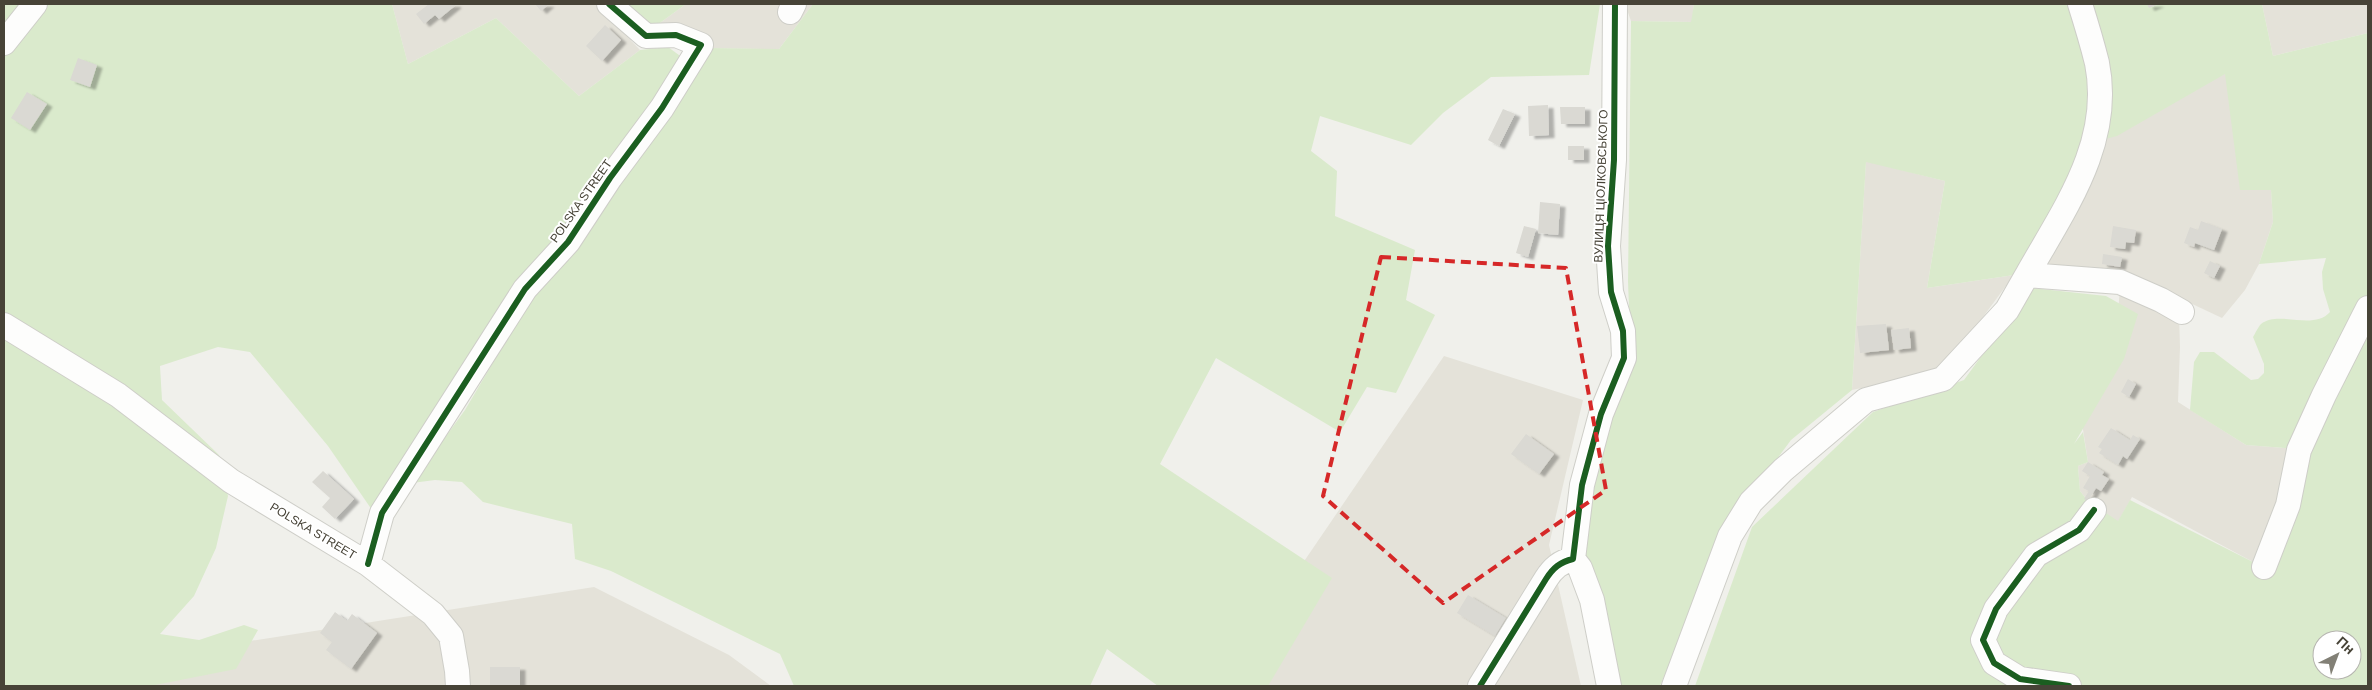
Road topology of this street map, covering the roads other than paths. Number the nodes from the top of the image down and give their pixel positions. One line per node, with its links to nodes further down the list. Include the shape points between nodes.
1 (35, 4): 5 (street)
2 (609, 4): 12 (street, POLSKA STREET, via 646,36 676,35 701,45 662,108 568,242 525,289 382,513)
3 (1615, 4): 11 (street, ВУЛИЦЯ ЦІОЛКОВСЬКОГО, via 1614,160 1608,246 1611,292 1622,331 1624,358 1600,414 1582,485)
4 (2080, 4): 6 (street, via 2097,64 2100,98 2096,137 2087,167)
5 (4, 43)
6 (2027, 275): 8 (street, via 2120,282); 17 (street, via 2007,310 1943,379 1866,400 1783,470 1751,502 1730,536)
7 (2368, 308): 13 (street, via 2299,450 2288,505)
8 (2182, 312)
9 (4, 325): 12 (street, POLSKA STREET, via 118,395 231,480)
10 (2094, 510): 18 (street, via 2079,530 2036,555 1996,609 1983,640 1994,663 2020,679)
11 (1573, 559): 15 (street, via 1554,568); 16 (street, via 1580,568 1592,600)
12 (368, 564): 14 (street, via 433,614 451,636)
13 (2264, 567)
14 (458, 686)
15 (1480, 686)
16 (1609, 686)
17 (1674, 686)
18 (2069, 686)

